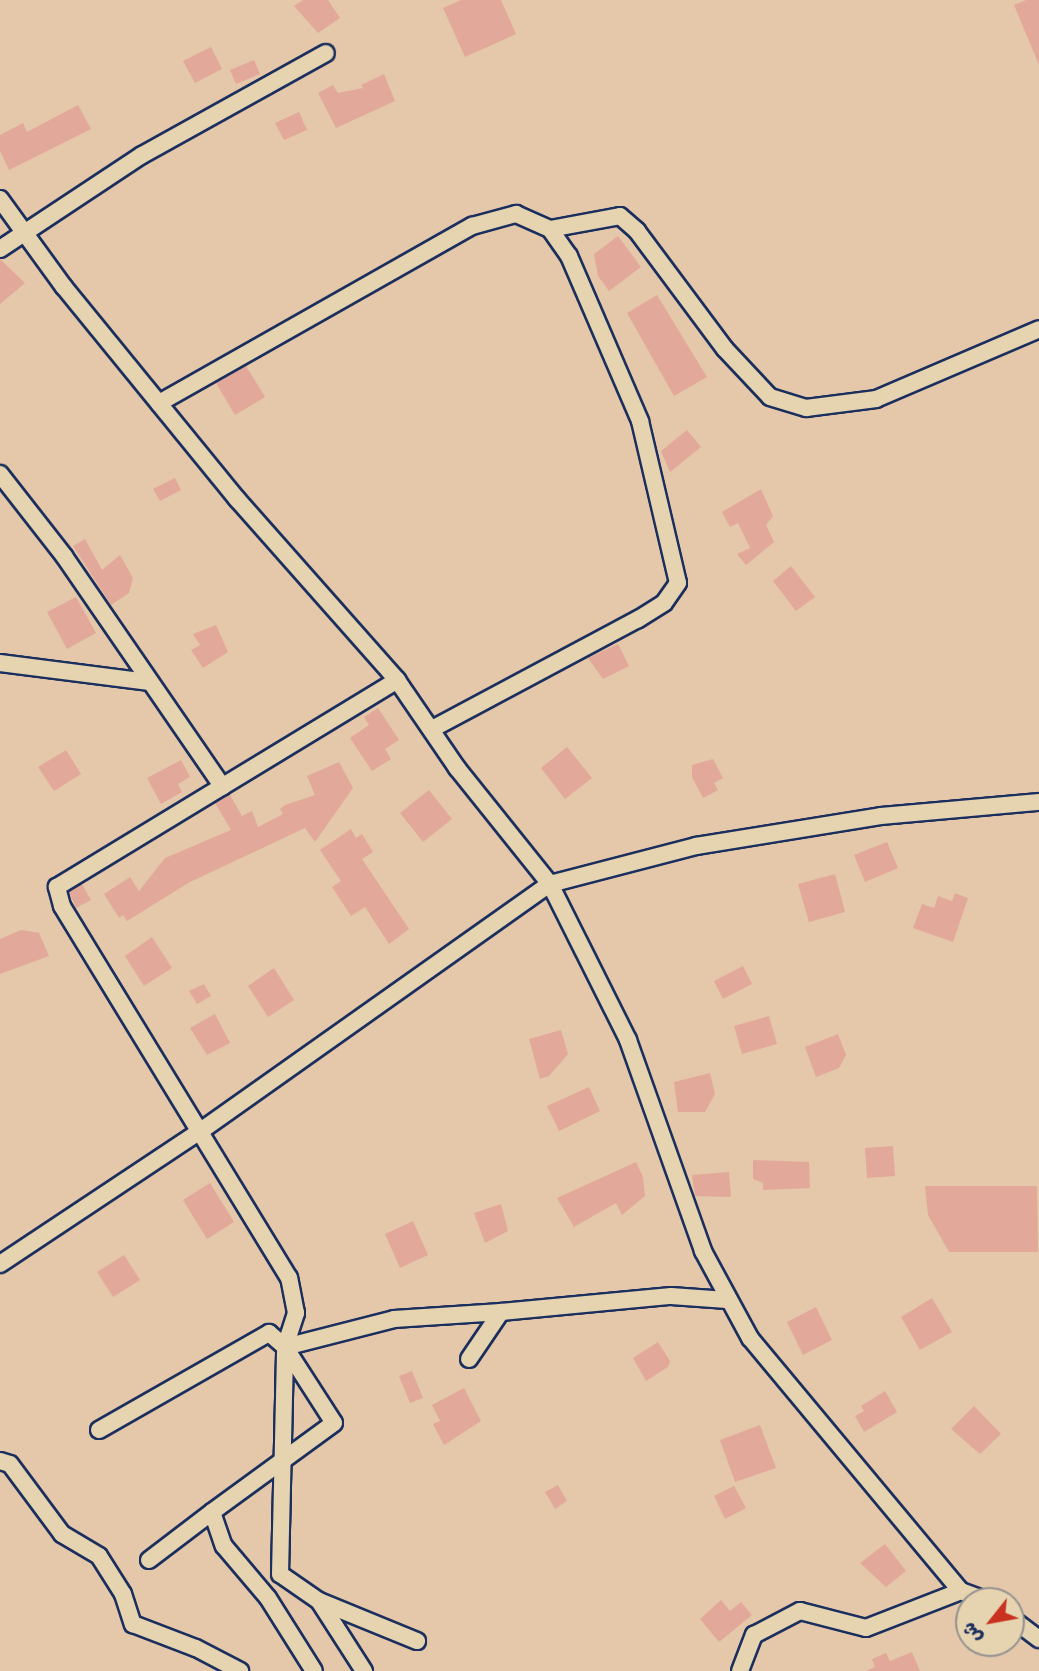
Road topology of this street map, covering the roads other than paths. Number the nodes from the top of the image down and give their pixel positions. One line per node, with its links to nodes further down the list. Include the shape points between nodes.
1 (326, 52): 4 (street, via 142,155)
2 (0, 199): 4 (street)
3 (550, 229): 6 (street, via 621,216 725,349 770,397 806,408 876,399); 7 (street, via 516,214 472,226); 12 (street, via 569,256 640,421 678,583 664,603 638,619)
4 (22, 232): 5 (street); 7 (street)
5 (0, 249)
6 (1039, 329)
7 (159, 403): 10 (street)
8 (0, 474): 11 (street, via 56,545)
9 (0, 663): 11 (street)
10 (397, 680): 12 (street); 13 (street)
11 (148, 681): 13 (street)
12 (432, 729): 15 (street)
13 (223, 787): 16 (street, via 62,881 57,892)
14 (1039, 802): 15 (street, via 881,816 709,844)
15 (550, 884): 16 (street); 18 (street, via 628,1040 692,1222)
16 (202, 1130): 17 (street); 20 (street, via 289,1278 296,1312)
17 (0, 1264)
18 (727, 1300): 19 (street, via 671,1296); 27 (street, via 771,1367)
19 (502, 1312): 20 (street, via 394,1319); 21 (street)
20 (285, 1347): 22 (street, via 269,1333); 24 (street); 24 (street, via 334,1423)
21 (469, 1359)
22 (99, 1430)
23 (0, 1461): 31 (street, via 10,1464 62,1534 99,1556 123,1594 133,1624)
24 (279, 1466): 25 (street); 29 (street, via 280,1574)
25 (212, 1512): 26 (street); 32 (street, via 224,1546 268,1598)
26 (149, 1560)
27 (958, 1587)
28 (955, 1593): 34 (street, via 866,1628 800,1611 754,1635)
29 (319, 1601): 30 (street); 33 (street)
30 (417, 1641)
31 (240, 1671)
32 (314, 1671)
33 (364, 1671)
34 (740, 1671)

